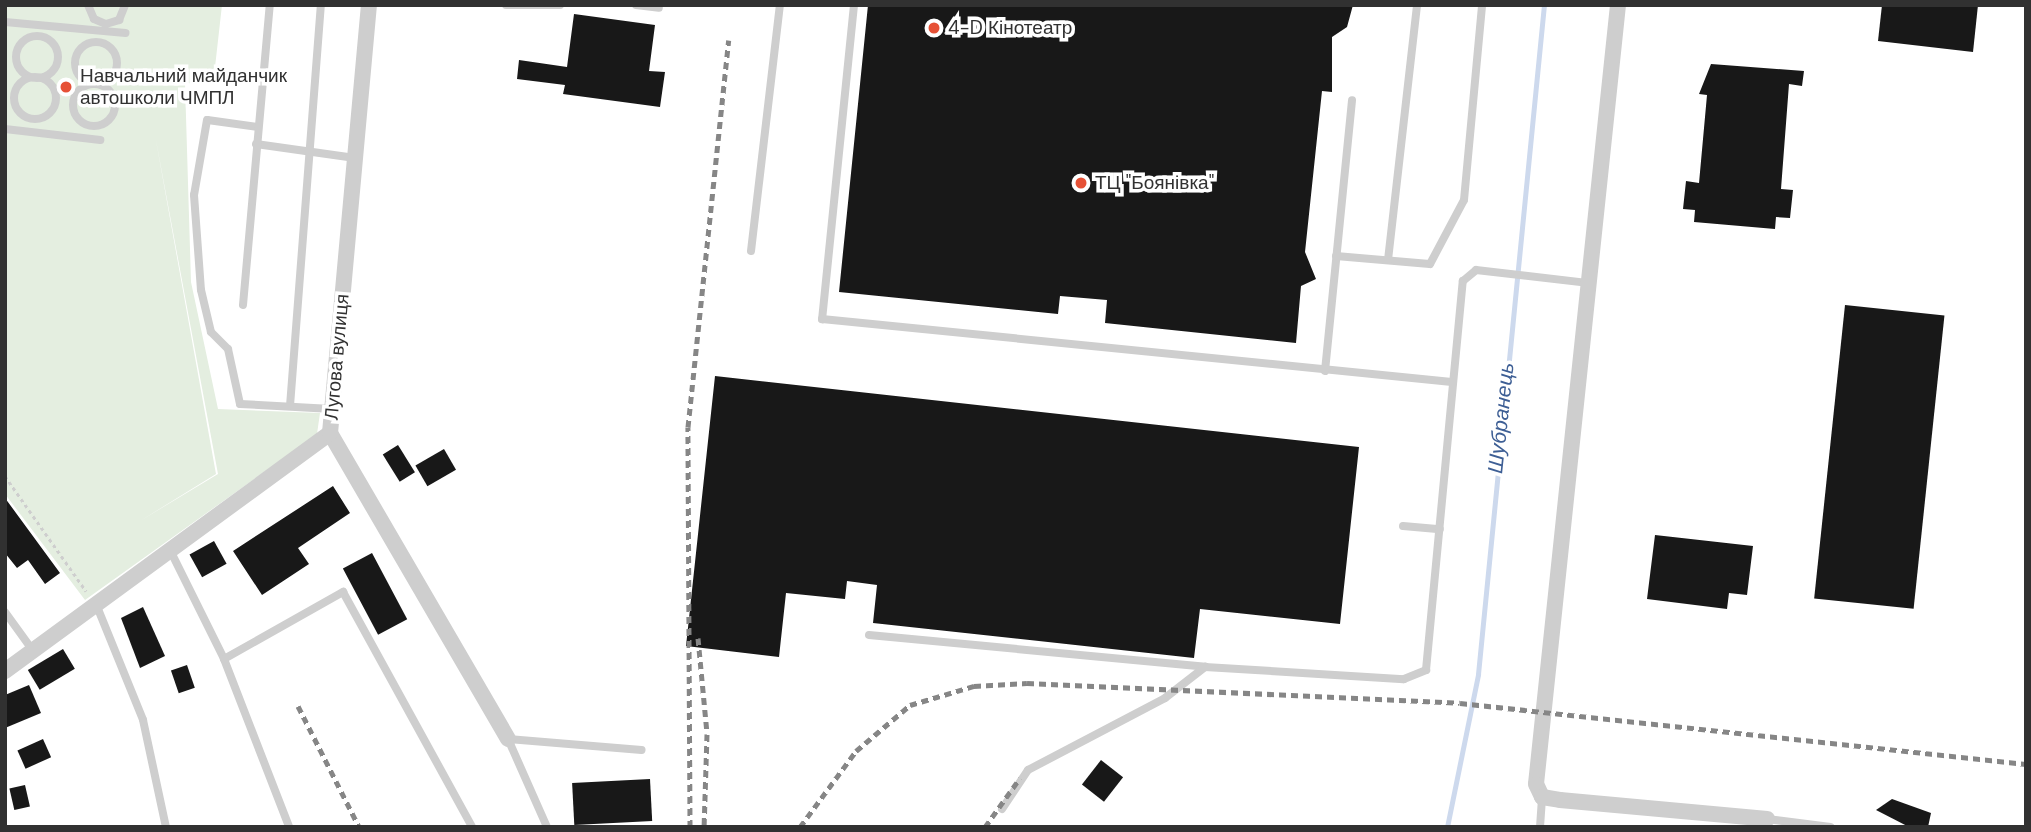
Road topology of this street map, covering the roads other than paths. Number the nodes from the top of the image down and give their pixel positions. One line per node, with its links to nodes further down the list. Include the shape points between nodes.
1 (88, 5): 2 (lane, via 94,19 106,24 119,20)
2 (125, 5)
3 (270, 5): 23 (lane)
4 (321, 5): 27 (lane)
5 (369, 5): 28 (street, Лугова вулиця)
6 (506, 5): 7 (lane)
7 (560, 5)
8 (636, 5): 14 (lane)
9 (780, 5): 29 (lane)
10 (854, 5): 34 (lane, via 822,319)
11 (1417, 5): 31 (lane)
12 (1482, 5): 31 (lane, via 1464,200 1430,264)
13 (1618, 5): 32 (street)
14 (659, 8)
15 (8, 22): 16 (lane); 18 (lane)
16 (68, 26): 17 (lane); 19 (lane)
17 (125, 33)
18 (39, 36): 20 (lane, via 53,43 58,58 51,72); 20 (lane, via 24,41 17,55 22,70)
19 (98, 42): 21 (lane, via 112,49 117,64 110,78); 21 (lane, via 83,47 76,61 81,76)
20 (36, 78): 20 (lane, via 50,85 55,100 49,114 33,119 19,112 14,97 21,83)
21 (95, 84): 21 (lane, via 109,91 114,106 108,120 92,125 78,118 73,103 80,89)
22 (1352, 100): 30 (lane)
23 (258, 127): 26 (lane); 36 (lane, via 207,120 194,195 201,290 211,332 229,349 240,404)
24 (5, 128): 25 (lane)
25 (100, 140)
26 (256, 144): 27 (lane); 33 (lane)
27 (309, 150): 28 (lane); 36 (lane)
28 (355, 158): 37 (street, Лугова вулиця)
29 (751, 251)
30 (1336, 256): 31 (lane); 34 (lane)
31 (1388, 260)
32 (1589, 283): 35 (lane, via 1471,270 1463,281); 51 (street, via 1540,732 1536,784)
33 (243, 305)
34 (1325, 371): 35 (lane)
35 (1452, 382): 40 (lane)
36 (290, 407): 37 (lane)
37 (332, 409): 38 (street, Лугова вулиця)
38 (330, 433): 41 (street, Лугова вулиця); 49 (street)
39 (1403, 526): 40 (lane)
40 (1440, 528): 47 (lane, via 1426,670 1404,679)
41 (169, 549): 42 (street, Лугова вулиця); 46 (lane)
42 (95, 603): 45 (street, Лугова вулиця); 55 (lane, via 144,720)
43 (5, 612): 45 (lane)
44 (869, 635): 47 (lane)
45 (32, 648): 48 (street, Лугова вулиця)
46 (224, 659): 56 (lane); 57 (lane, via 343,592)
47 (1205, 667): 52 (lane, via 1165,698 1028,770)
48 (5, 671)
49 (508, 739): 50 (lane); 58 (lane)
50 (642, 750)
51 (1542, 797): 53 (street); 59 (lane)
52 (1002, 809)
53 (1767, 819): 54 (lane)
54 (1810, 825): 60 (lane)
55 (166, 827)
56 (289, 827)
57 (472, 827)
58 (547, 827)
59 (1540, 827)
60 (1829, 827)

